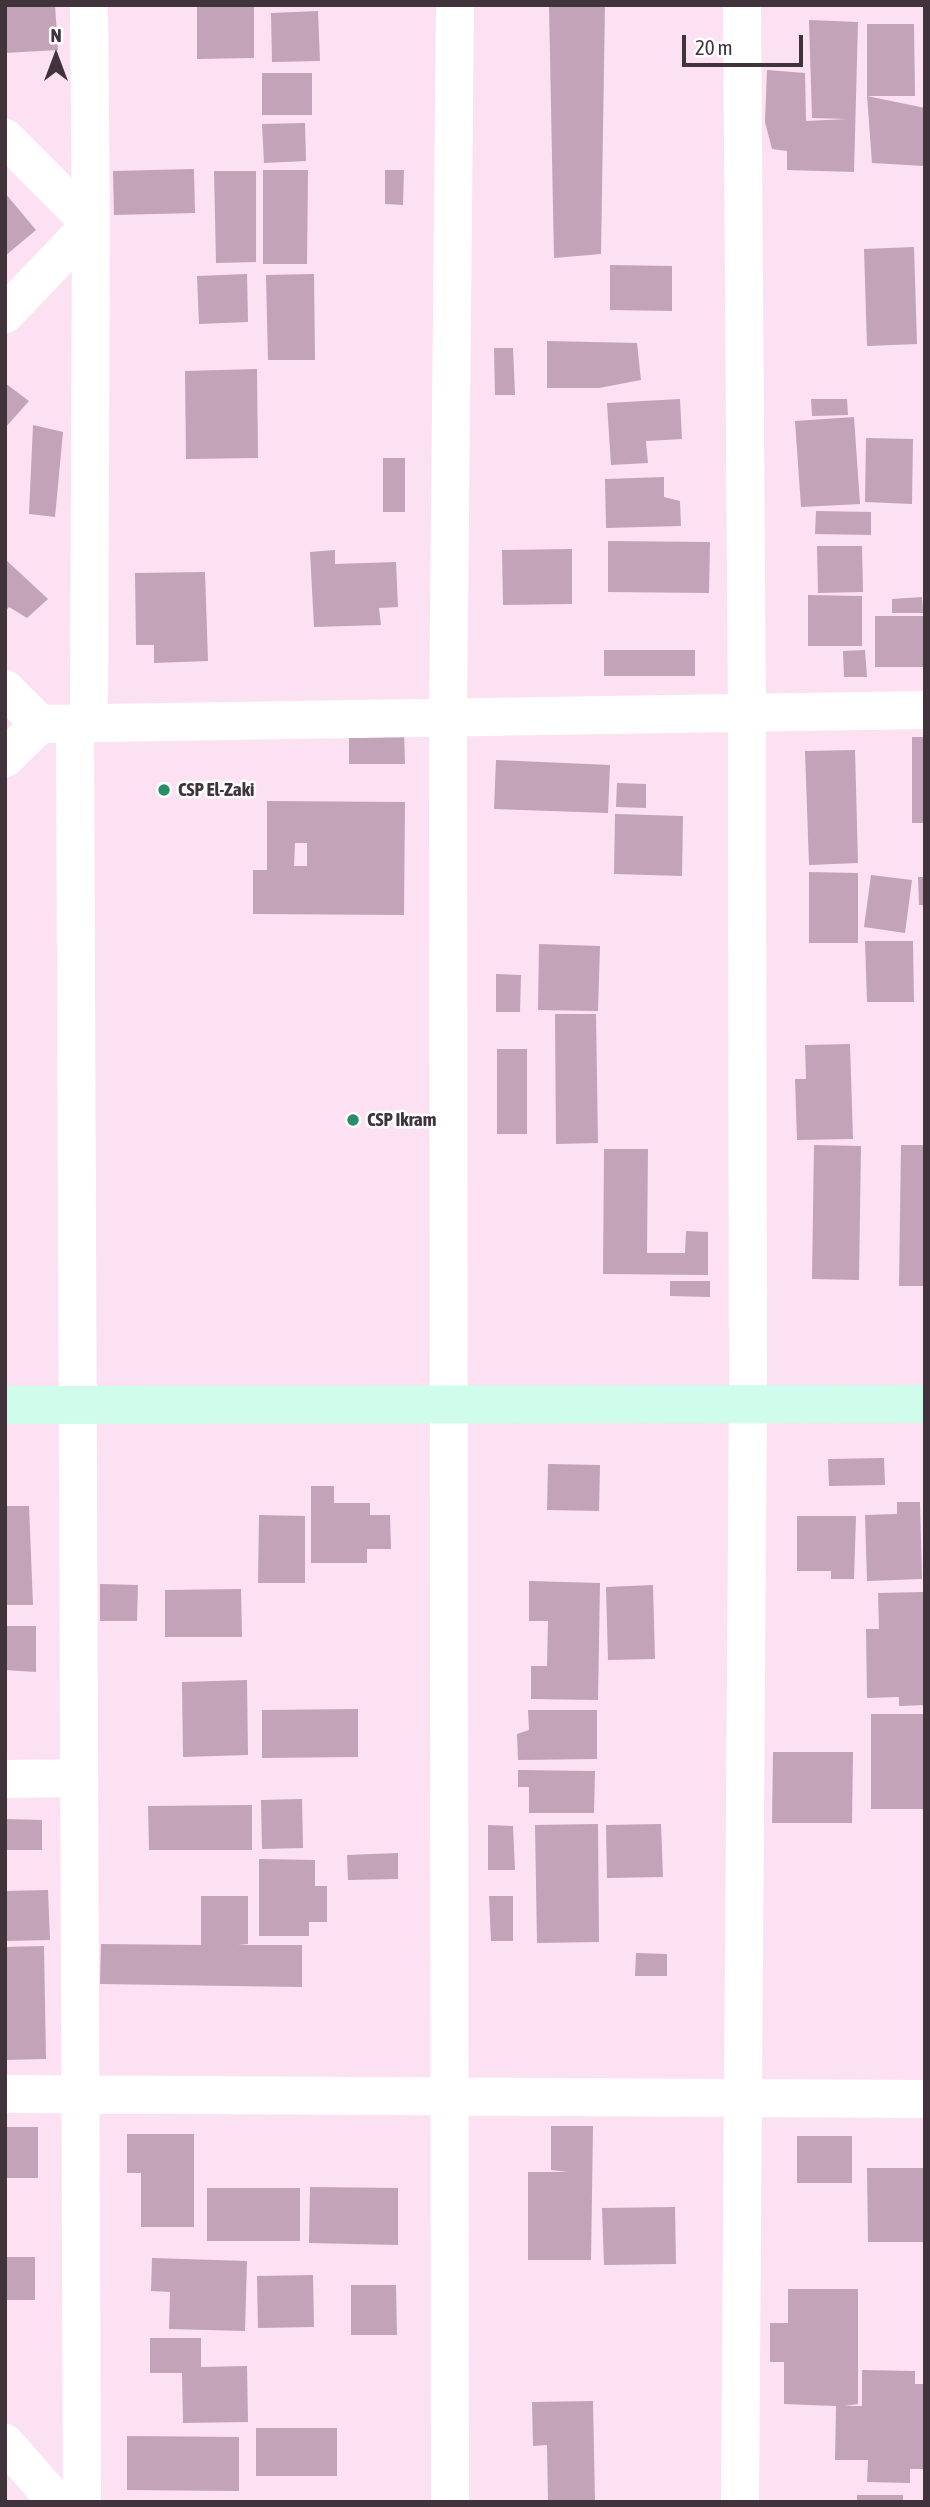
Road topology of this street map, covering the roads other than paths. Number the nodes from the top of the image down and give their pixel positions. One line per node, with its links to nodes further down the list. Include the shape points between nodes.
1 (89, 5): 5 (street)
2 (455, 5): 10 (street)
3 (742, 5): 9 (street)
4 (5, 138): 5 (street)
5 (91, 224): 6 (street); 11 (street)
6 (5, 314)
7 (5, 689): 11 (street)
8 (925, 710): 9 (street)
9 (748, 712): 10 (street); 17 (street)
10 (448, 717): 11 (street); 16 (street)
11 (68, 723): 12 (street); 15 (street)
12 (5, 758)
13 (925, 1404): 17 (street)
14 (5, 1405): 15 (street)
15 (77, 1405): 16 (street); 18 (street)
16 (448, 1405): 17 (street); 22 (street)
17 (748, 1405): 23 (street)
18 (79, 1778): 19 (street); 21 (street)
19 (5, 1779)
20 (5, 2094): 21 (street)
21 (80, 2094): 22 (street); 27 (street)
22 (450, 2096): 23 (street); 28 (street)
23 (741, 2098): 24 (street); 29 (street)
24 (925, 2098)
25 (5, 2443): 26 (street)
26 (57, 2502)
27 (82, 2502)
28 (450, 2502)
29 (740, 2502)

